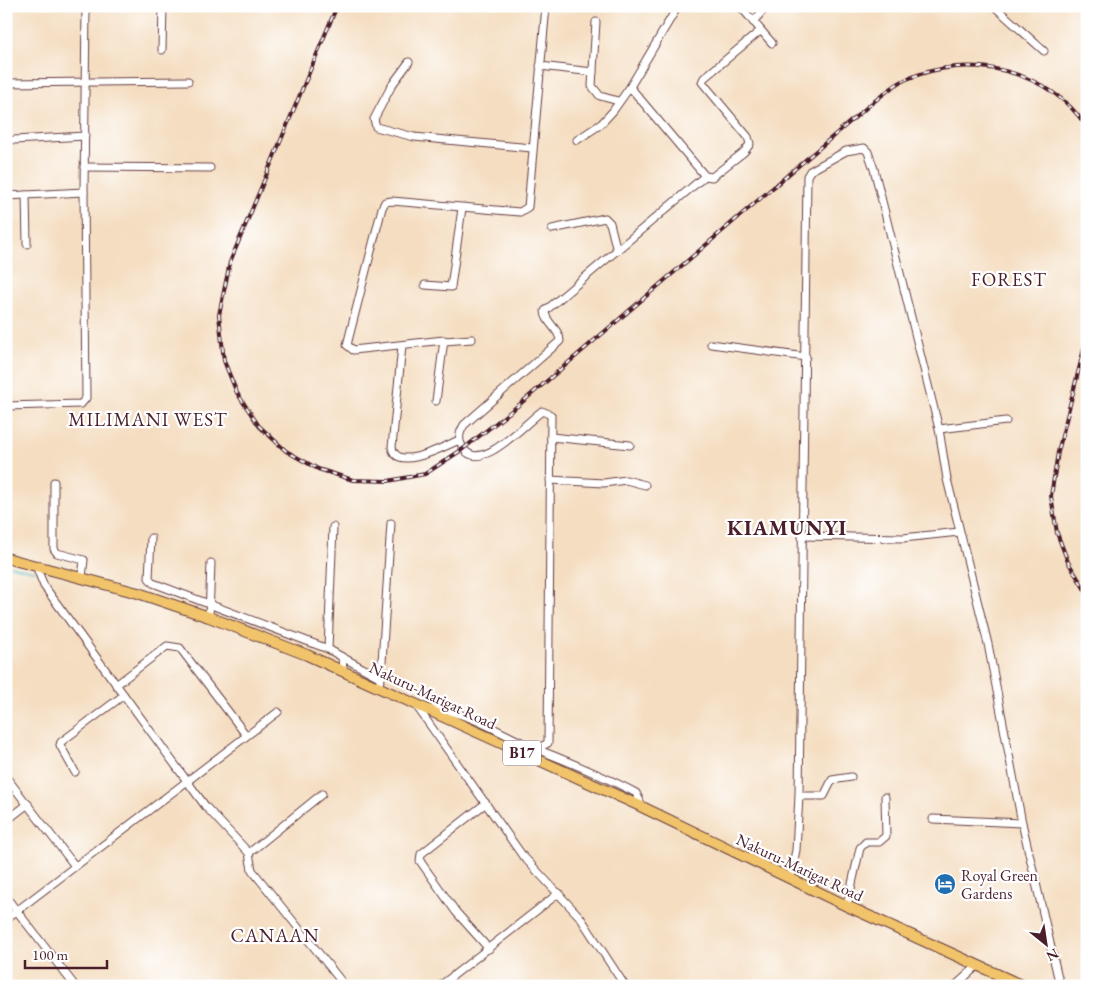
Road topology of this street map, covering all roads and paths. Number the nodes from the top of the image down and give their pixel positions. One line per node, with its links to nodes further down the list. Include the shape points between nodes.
1 (86, 6): 18 (street)
2 (163, 6): 12 (street)
3 (546, 6): 15 (street)
4 (678, 6): 20 (street)
5 (740, 6): 9 (street)
6 (767, 6): 9 (street)
7 (994, 6): 13 (street)
8 (596, 22): 16 (street)
9 (753, 22): 10 (street)
10 (760, 31): 11 (street); 28 (street, via 702,82 748,137 750,144 712,177)
11 (772, 43)
12 (162, 50)
13 (1044, 51)
14 (408, 62): 25 (street, via 374,119 376,127 414,137)
15 (540, 66): 16 (street); 25 (street)
16 (593, 72): 21 (street, via 595,92)
17 (188, 81): 18 (street)
18 (85, 82): 19 (street); 22 (street)
19 (6, 83)
20 (630, 87): 21 (street); 28 (street)
21 (618, 101): 24 (street, via 601,124)
22 (84, 136): 23 (street); 26 (street)
23 (14, 140)
24 (576, 140)
25 (532, 148): 32 (street, via 528,207 520,212)
26 (84, 167): 27 (street); 29 (street)
27 (210, 168)
28 (704, 176): 35 (street)
29 (84, 192): 30 (street); 43 (street, via 85,402)
30 (26, 195): 31 (street); 34 (street)
31 (6, 196)
32 (462, 208): 36 (street, via 451,287); 40 (street, via 392,201 383,204 346,345 353,350)
33 (552, 230): 35 (street, via 605,218 610,223)
34 (27, 244)
35 (617, 252): 47 (street, via 545,311 560,341 464,425)
36 (425, 285)
37 (472, 339): 38 (street)
38 (444, 342): 40 (street, via 442,339); 42 (street)
39 (710, 344): 41 (street)
40 (402, 346): 47 (street, via 392,447 395,455 409,459)
41 (806, 356): 45 (street, via 807,176 810,171 846,151 864,148 874,168); 55 (street)
42 (436, 401)
43 (6, 406)
44 (1006, 421): 45 (street)
45 (939, 429): 54 (street)
46 (551, 437): 47 (street, via 551,415 542,411 495,450 481,456 466,452); 48 (street); 49 (street)
47 (459, 440)
48 (630, 445)
49 (550, 480): 51 (street, via 626,480); 72 (street)
50 (54, 482): 60 (street, via 54,550 84,560)
51 (645, 486)
52 (390, 523): 66 (street)
53 (333, 527): 63 (street)
54 (959, 532): 55 (street, via 903,538); 87 (street, via 989,649)
55 (802, 536): 80 (street)
56 (151, 538): 61 (street, via 151,581)
57 (6, 558): 59 (main road, Nakuru-Marigat Road / B17)
58 (211, 563): 61 (street)
59 (39, 566): 60 (main road, Nakuru-Marigat Road / B17); 67 (street, via 44,586)
60 (82, 577): 62 (main road, Nakuru-Marigat Road / B17)
61 (210, 604): 62 (street); 63 (street)
62 (209, 616): 65 (main road, Nakuru-Marigat Road / B17)
63 (328, 648): 64 (street)
64 (342, 657): 65 (street); 66 (street)
65 (343, 670): 66 (main road, Nakuru-Marigat Road / B17)
66 (380, 682): 69 (main road, Nakuru-Marigat Road / B17)
67 (116, 686): 68 (street); 71 (street, via 166,646 176,646)
68 (124, 695): 75 (street, via 61,742); 78 (street)
69 (419, 706): 73 (street, via 455,713); 82 (street, via 450,756); 84 (main road, Nakuru-Marigat Road / B17)
70 (278, 712): 71 (street)
71 (246, 735): 78 (street)
72 (548, 743): 73 (street); 74 (street)
73 (537, 749): 74 (street)
74 (549, 753): 84 (street, via 579,764 636,793)
75 (75, 772)
76 (6, 777): 83 (street)
77 (851, 778): 80 (street, via 832,780 824,796)
78 (187, 781): 88 (street, via 206,807); 89 (street)
79 (322, 794): 88 (street)
80 (799, 796): 90 (street, via 796,850)
81 (885, 796): 93 (street, via 886,836 879,842 866,842 860,848)
82 (486, 802): 91 (street, via 522,856); 96 (street, via 421,854 420,861 456,912)
83 (28, 804): 86 (street); 89 (street)
84 (638, 806): 90 (main road, Nakuru-Marigat Road / B17)
85 (933, 819): 87 (street)
86 (6, 821)
87 (1022, 823): 104 (street)
88 (250, 853): 99 (street, via 252,870)
89 (75, 866): 94 (street)
90 (790, 879): 93 (main road, Nakuru-Marigat Road / B17)
91 (559, 893): 96 (street); 101 (street, via 580,917)
92 (6, 897): 94 (street)
93 (847, 906): 97 (main road, Nakuru-Marigat Road / B17)
94 (17, 912): 95 (street); 98 (street)
95 (6, 919)
96 (489, 949): 100 (street)
97 (978, 965): 102 (street); 103 (main road, Nakuru-Marigat Road / B17)
98 (75, 986)
99 (345, 986)
100 (440, 986)
101 (625, 986)
102 (955, 986)
103 (1023, 986)
104 (1060, 986)

